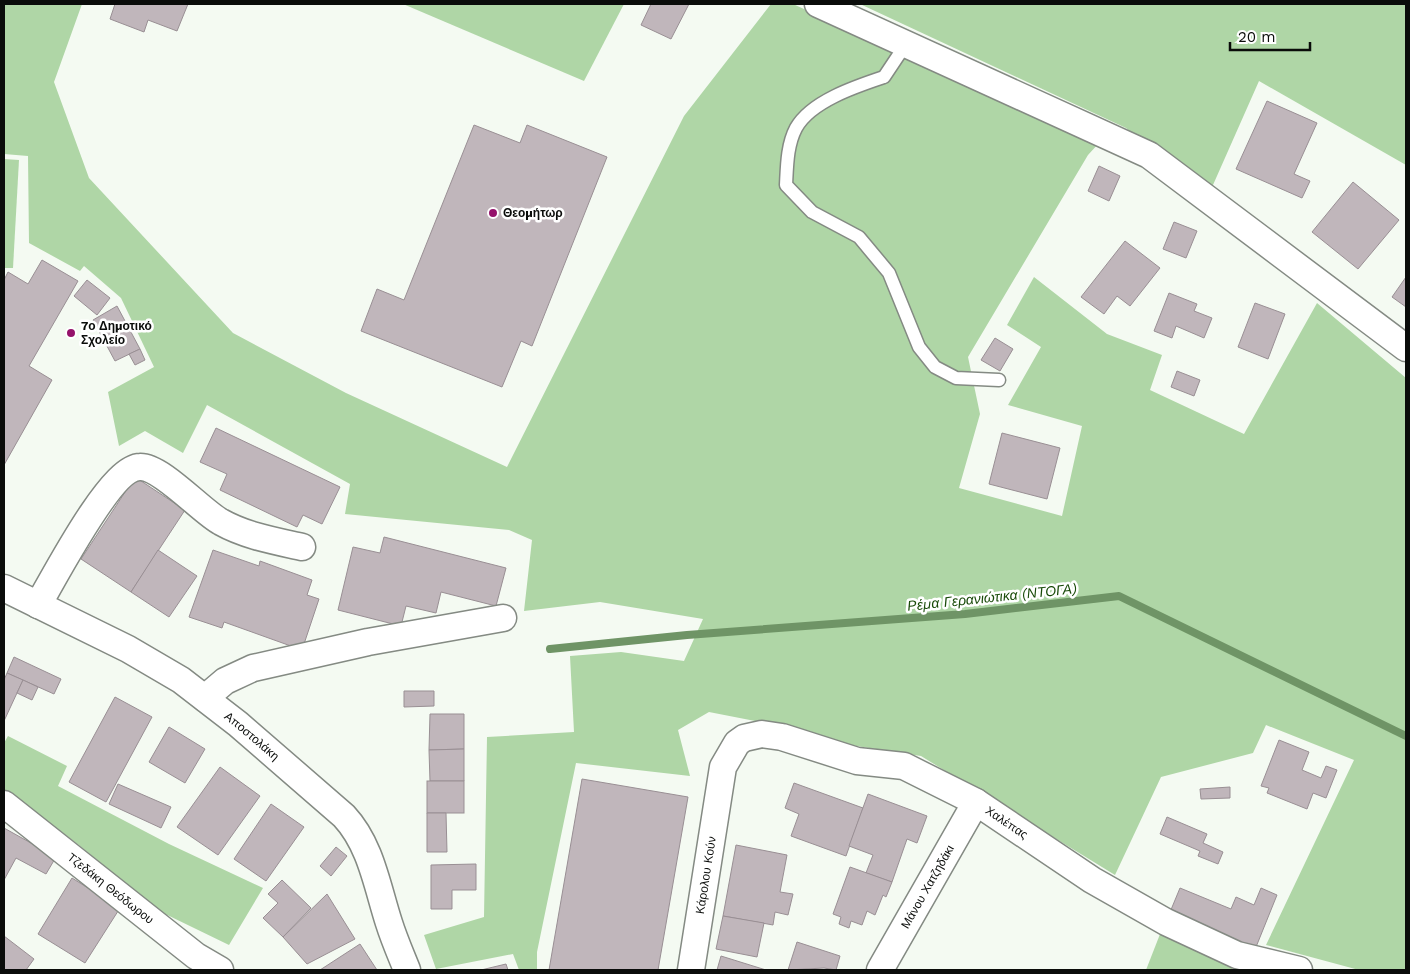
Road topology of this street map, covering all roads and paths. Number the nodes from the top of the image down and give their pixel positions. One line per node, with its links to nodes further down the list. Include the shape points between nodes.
1 (818, 4): 2 (street)
2 (906, 44): 3 (street, via 1149,155); 4 (lane, via 884,77 848,89 812,110 796,128 788,156 786,185 812,212 859,237 889,272 919,347 935,367 956,378)
3 (1406, 348)
4 (1000, 380)
5 (302, 547): 7 (street, via 257,537 221,522 158,473 141,466 125,472 94,510)
6 (4, 588): 7 (street, Αποστολάκη)
7 (38, 605): 9 (street, Αποστολάκη, via 128,648)
8 (503, 618): 9 (street, via 368,642 253,668 225,681)
9 (205, 698): 15 (street, Αποστολάκη, via 353,825 368,852)
10 (721, 778): 11 (street, Χαλέπας, via 727,758 737,743 762,734 782,737 857,761 904,766); 16 (street, Κάρολου Κούν)
11 (976, 802): 17 (street, Μάνου Χατζηδάκι); 18 (street, Χαλέπας, via 1092,880 1166,922 1237,955)
12 (4, 804): 13 (street, Τζεδάκη Θεόδωρου)
13 (192, 963): 14 (street, Τζεδάκη Θεόδωρου)
14 (220, 970)
15 (407, 970)
16 (691, 970)
17 (880, 970)
18 (1299, 970)

